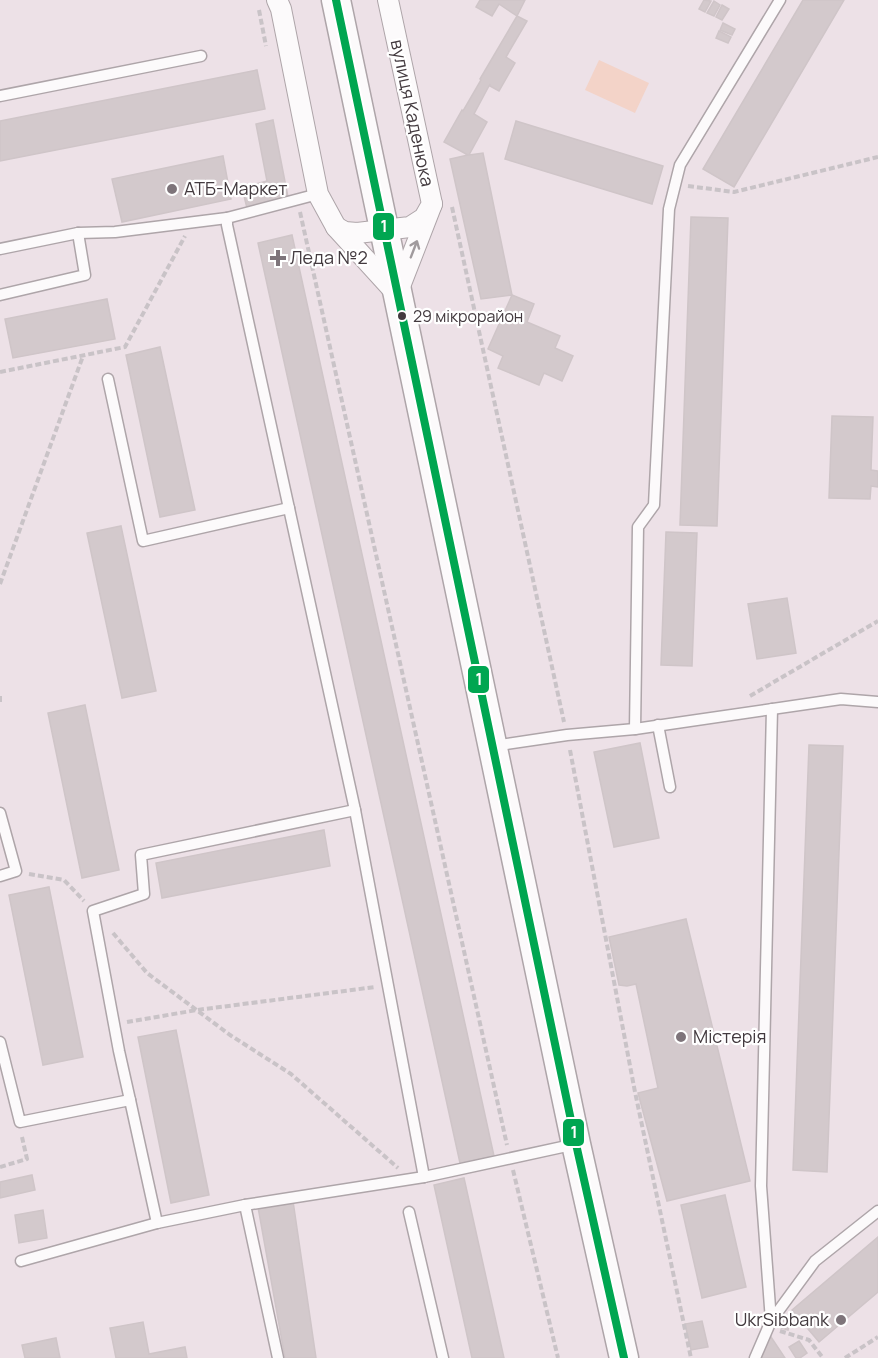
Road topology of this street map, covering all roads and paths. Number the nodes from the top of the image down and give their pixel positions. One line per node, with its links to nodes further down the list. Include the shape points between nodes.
1 (257, 0): 6 (path)
2 (278, 0): 11 (street)
3 (336, 0): 17 (main road)
4 (387, 0): 13 (street, вулиця Каденюка)
5 (780, 0): 10 (lane, via 680,165)
6 (267, 47)
7 (201, 56): 8 (lane)
8 (0, 96)
9 (878, 157): 10 (path, via 734,192)
10 (675, 185): 34 (lane, via 669,209 654,505 638,526)
11 (318, 194): 12 (lane); 16 (street)
12 (298, 199): 14 (lane); 50 (path)
13 (441, 203): 17 (street, вулиця Каденюка, via 410,227); 20 (street, one-way to 13); 35 (path)
14 (227, 218): 15 (lane); 25 (lane)
15 (193, 223): 18 (lane); 22 (path, via 125,347)
16 (336, 227): 17 (street, вулиця Каденюка, via 357,233); 20 (street)
17 (383, 230): 20 (main road)
18 (78, 233): 19 (lane); 21 (lane, via 85,275)
19 (0, 249)
20 (397, 294): 36 (main road)
21 (0, 295)
22 (84, 355): 23 (path); 26 (path)
23 (0, 372)
24 (108, 379): 25 (lane, via 143,541)
25 (289, 508): 38 (lane)
26 (0, 584)
27 (878, 621): 32 (path)
28 (0, 696): 29 (path)
29 (0, 702)
30 (878, 702): 31 (lane, via 841,699)
31 (772, 709): 32 (lane); 59 (lane, via 761,1186)
32 (716, 717): 33 (lane)
33 (658, 725): 34 (lane); 37 (lane)
34 (635, 729): 35 (lane)
35 (567, 735): 36 (lane); 66 (path)
36 (493, 747): 49 (main road)
37 (670, 787)
38 (355, 810): 42 (lane, via 141,855 144,894); 43 (lane)
39 (0, 813): 40 (lane)
40 (16, 871): 41 (lane); 42 (path, via 64,880)
41 (0, 876)
42 (93, 911): 44 (path, via 147,973); 45 (lane)
43 (388, 986): 44 (path); 52 (lane)
44 (197, 1010): 45 (path); 53 (path, via 291,1074)
45 (114, 1025): 47 (lane)
46 (0, 1042): 48 (lane)
47 (130, 1100): 48 (lane); 57 (lane)
48 (20, 1122): 51 (path, via 27,1159)
49 (576, 1144): 50 (lane); 65 (main road, via 598,1221)
50 (510, 1158): 52 (lane); 64 (path)
51 (0, 1167)
52 (424, 1176): 53 (lane)
53 (410, 1179): 54 (lane)
54 (245, 1205): 57 (lane); 62 (lane)
55 (878, 1211): 59 (lane, via 815,1261)
56 (409, 1212): 63 (lane)
57 (156, 1223): 58 (lane)
58 (21, 1261)
59 (770, 1324): 67 (lane); 68 (path, via 810,1340)
60 (878, 1336): 61 (path)
61 (854, 1355): 69 (path)
62 (278, 1358)
63 (443, 1358)
64 (558, 1358)
65 (624, 1358)
66 (691, 1358)
67 (755, 1358)
68 (823, 1358)
69 (845, 1358)

